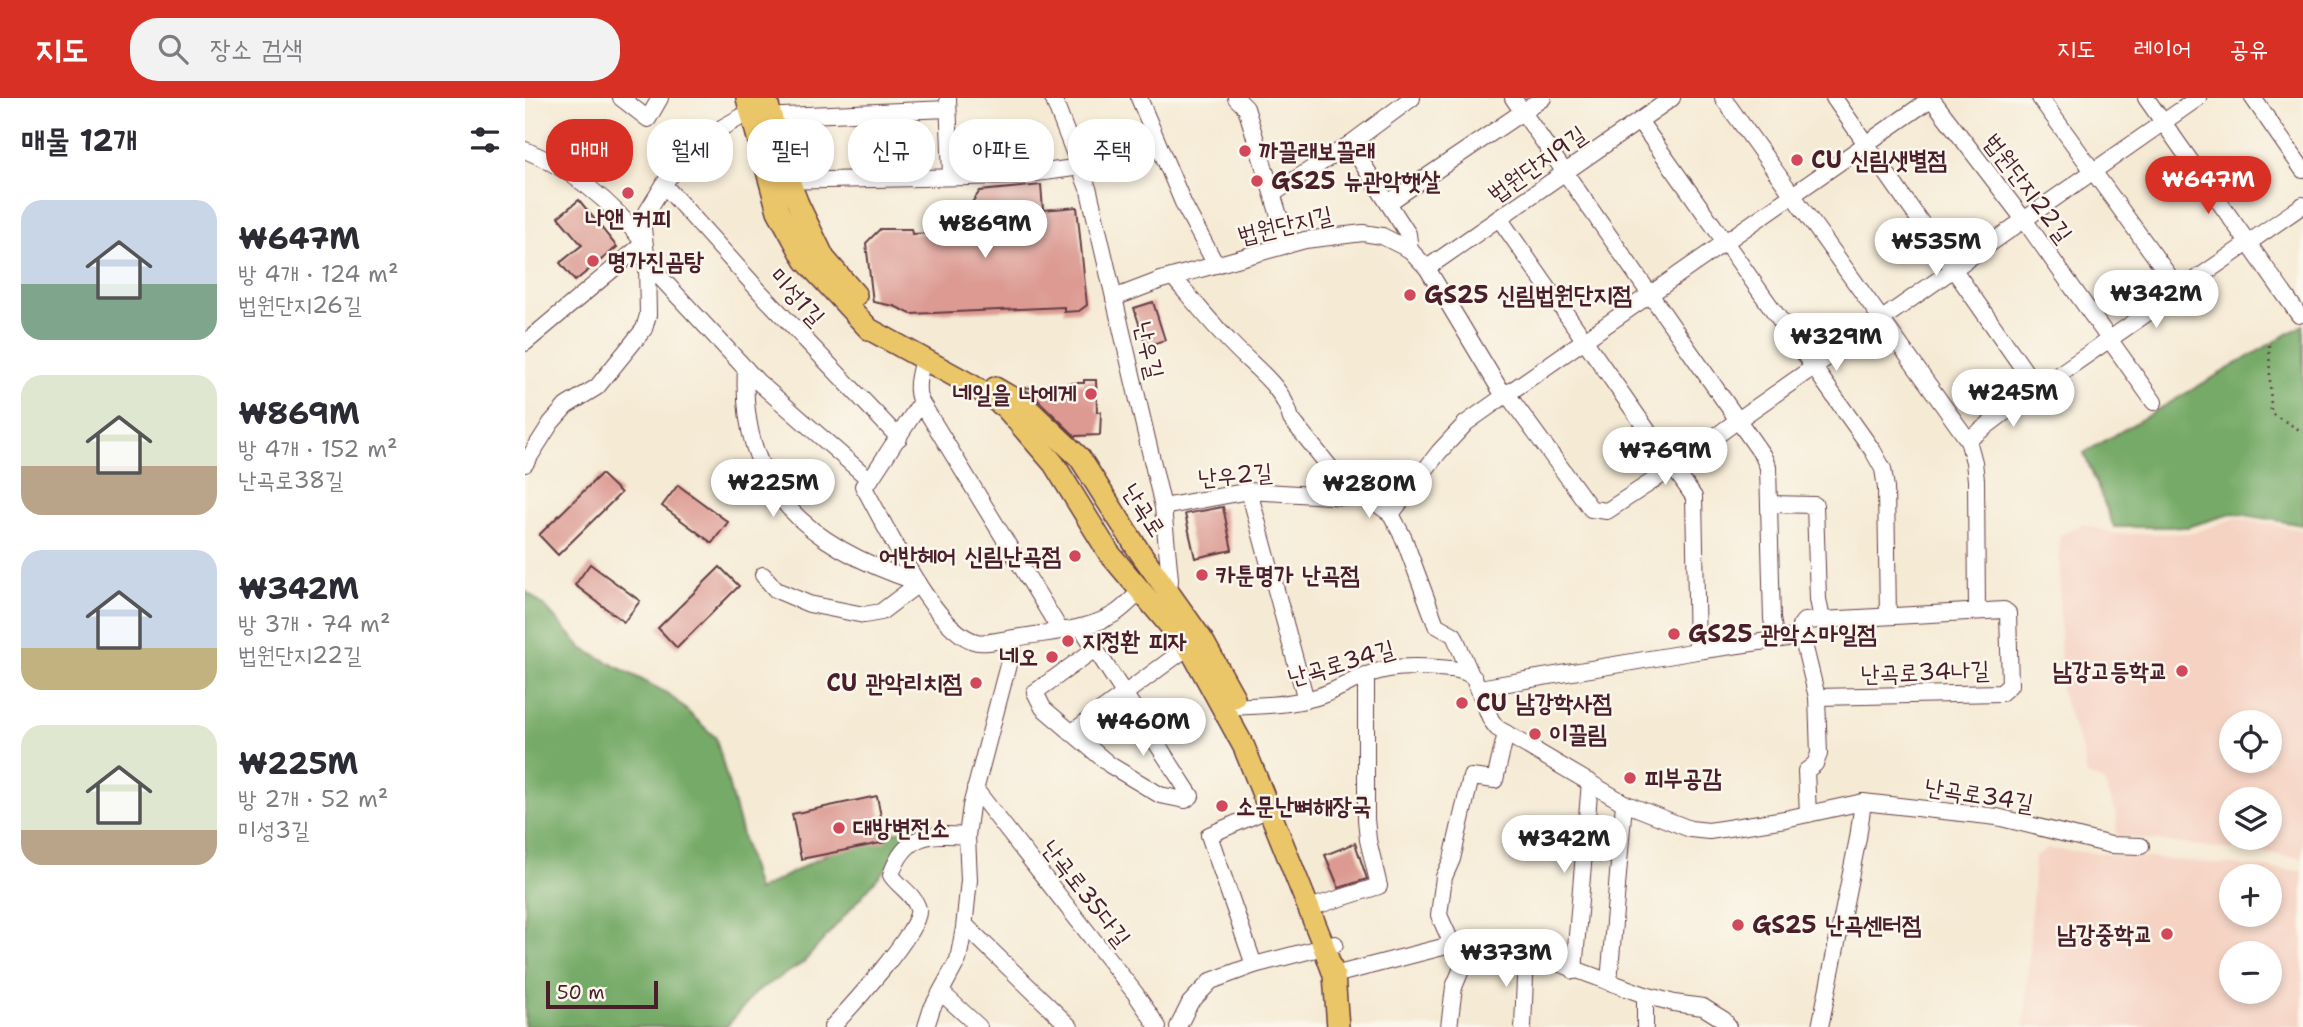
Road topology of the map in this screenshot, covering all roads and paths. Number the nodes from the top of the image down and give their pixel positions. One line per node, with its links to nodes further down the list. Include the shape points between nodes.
1 (621, 98): 2 (street, via 648,118)
2 (660, 98)
3 (1053, 98): 23 (street, 난우길)
4 (1139, 98): 48 (street, via 1184,205)
5 (1236, 98): 36 (street, via 1246,108)
6 (1412, 98): 24 (street)
7 (1513, 98): 19 (street)
8 (1543, 98): 19 (street)
9 (1672, 98): 20 (street, 법원단지9길)
10 (1723, 98): 37 (street)
11 (1834, 98): 25 (street)
12 (1932, 98): 25 (street); 41 (street, 법원단지22길)
13 (2040, 98): 29 (street)
14 (2146, 98): 21 (street)
15 (2198, 98): 21 (street, 법원단지길)
16 (2253, 98): 27 (street)
17 (948, 103): 18 (street); 22 (street)
18 (757, 108): 35 (street, via 723,127)
19 (1523, 112): 28 (street); 38 (street)
20 (1640, 122): 28 (street, 법원단지9길); 44 (street)
21 (2163, 123): 29 (street, 법원단지길); 42 (street)
22 (949, 127)
23 (1068, 135)
24 (1350, 144): 36 (street); 38 (street)
25 (1865, 145): 37 (street); 50 (street)
26 (525, 150): 43 (street, via 586,183 622,215)
27 (2303, 170)
28 (1564, 172): 40 (street, 법원단지9길); 53 (street)
29 (2092, 172): 41 (street, 법원단지길); 52 (street)
30 (949, 176): 31 (street)
31 (834, 179)
32 (779, 182): 61 (main road, 난곡로, via 778,211 805,260 869,329)
33 (780, 182): 83 (main road, 난곡로, via 824,258 878,319 1023,404 1080,458)
34 (1086, 182): 54 (street, 난우길)
35 (664, 185): 43 (street, via 642,220); 70 (street, 미성1길)
36 (1274, 193): 45 (street)
37 (1792, 195): 44 (street); 56 (street)
38 (1388, 203): 46 (street, via 1408,234)
39 (2303, 205): 42 (street)
40 (1499, 218): 49 (street, 법원단지9길); 58 (street)
41 (2025, 221): 50 (street, 법원단지길); 57 (street, 법원단지22길)
42 (2249, 242): 52 (street); 55 (street)
43 (644, 243): 47 (street); 59 (street)
44 (1726, 243): 53 (street); 62 (street)
45 (1288, 245): 46 (street, 법원단지길, via 1363,233 1382,236); 48 (street, 법원단지길)
46 (1411, 250): 49 (street, 법원단지길)
47 (647, 263): 63 (street); 72 (street, via 644,329 597,387 551,423)
48 (1216, 265): 51 (street, 법원단지길)
49 (1427, 268): 65 (street, 법원단지길, via 1499,388)
50 (1953, 270): 56 (street, 법원단지길); 64 (street)
51 (1173, 276): 54 (street, 법원단지길); 76 (street, via 1232,345 1275,386 1291,419)
52 (2180, 291): 57 (street)
53 (1650, 294): 58 (street); 68 (street)
54 (1114, 298): 78 (street, 난우길)
55 (2299, 315)
56 (1881, 319): 62 (street, 법원단지길); 71 (street)
57 (2111, 339): 64 (street); 67 (street, 법원단지22길)
58 (1584, 340): 65 (street); 73 (street)
59 (525, 343)
60 (2269, 345): 69 (path, via 2271,413)
61 (923, 359): 66 (street, via 918,381); 82 (main road, 난곡로, via 1005,407 1054,464 1109,553)
62 (1814, 366): 68 (street, 법원단지길); 85 (street, via 1883,469)
63 (746, 369): 74 (street); 81 (street, via 744,400 750,434 766,477 791,512 831,545)
64 (2038, 390): 71 (street)
65 (1507, 394): 73 (street, 법원단지길, via 1591,509 1607,511); 79 (street, via 1465,423)
66 (921, 402): 70 (street); 89 (street)
67 (2154, 402)
68 (1738, 420): 73 (street, 법원단지길); 77 (street, via 1768,467)
69 (2303, 432)
70 (899, 438): 74 (street)
71 (1968, 440): 84 (street, via 1976,480)
72 (525, 464)
73 (1674, 467): 95 (street, via 1694,497)
74 (870, 480): 81 (street, via 863,486)
75 (1249, 491): 76 (street, 난우2길); 78 (street, 난우2길); 100 (street)
76 (1354, 497): 79 (street, 난우2길)
77 (1769, 504): 87 (street, via 1815,505); 92 (street)
78 (1163, 507): 83 (street, 난우길)
79 (1391, 514): 97 (street, via 1436,625 1454,635)
80 (763, 575): 81 (street, via 776,590 809,604 864,615 881,612)
81 (918, 583): 91 (street, via 953,629 966,637 978,642)
82 (1141, 591): 86 (main road, 난곡로); 88 (street, via 1117,613)
83 (1169, 592): 86 (street, 난우길); 101 (main road, 난곡로, via 1203,641)
84 (1977, 611): 85 (street, 난곡로34나길); 99 (street, 난곡로34나길, via 2008,613 2010,685 2001,693)
85 (1888, 616): 87 (street, 난곡로34나길)
86 (1164, 619): 93 (main road, 난곡로)
87 (1822, 620): 90 (street, via 1804,621)
88 (1081, 627): 89 (street); 94 (street)
89 (1060, 630): 91 (street)
90 (1802, 636): 92 (street); 99 (street)
91 (1015, 638): 105 (street)
92 (1776, 640): 95 (street)
93 (1188, 647): 98 (street); 101 (main road, 난곡로)
94 (1094, 649): 98 (street); 102 (street, via 1035,692 1044,708)
95 (1697, 650): 97 (street)
96 (1366, 675): 97 (street, 난곡로34길, via 1409,666 1456,670); 100 (street, 난곡로34길); 112 (street, via 1366,819 1379,886)
97 (1475, 681): 103 (street, 난곡로34길, via 1491,720)
98 (1124, 694): 102 (street); 102 (street, via 1191,796 1185,800 1160,795 1110,765)
99 (1817, 697): 109 (street, via 1819,754 1804,780)
100 (1306, 700): 101 (street, 난곡로34길)
101 (1230, 706): 108 (main road, 난곡로); 112 (main road, 난곡로, via 1257,743)
102 (1071, 733)
103 (1506, 733): 104 (street, 난곡로34길); 115 (street, via 1495,780 1471,777 1444,877 1439,915)
104 (1590, 782): 107 (street, 난곡로34길); 119 (street)
105 (975, 789): 110 (street); 128 (street, 난곡로35다길)
106 (1863, 802): 109 (street, 난곡로34길); 111 (street, 난곡로34길, via 1997,817 2111,845); 136 (street)
107 (1625, 803): 109 (street, 난곡로34길, via 1691,829 1709,831); 121 (street)
108 (1269, 809): 112 (main road, 난곡로); 118 (street, via 1209,835)
109 (1808, 814)
110 (967, 836): 113 (street); 124 (street, via 926,835 904,849 891,875 918,906 919,916 864,992)
111 (2141, 846)
112 (1315, 906): 116 (main road, 난곡로)
113 (965, 925): 122 (street, via 958,960); 127 (street)
114 (1474, 939): 115 (street); 117 (street); 132 (street, via 1454,987)
115 (1452, 944): 120 (street)
116 (1330, 946): 118 (street); 120 (main road, 난곡로)
117 (1526, 953): 119 (street); 133 (street)
118 (1255, 965): 129 (street, via 1211,981 1190,1003)
119 (1574, 971): 121 (street)
120 (1340, 974): 130 (main road, 난곡로); 131 (main road, 난곡로)
121 (1609, 982): 123 (street)
122 (941, 992): 125 (street); 126 (street)
123 (1645, 995): 134 (street); 135 (street, via 1703,1007)
124 (832, 1027)
125 (926, 1027)
126 (979, 1027)
127 (1070, 1027)
128 (1158, 1027)
129 (1178, 1027)
130 (1338, 1027)
131 (1349, 1027)
132 (1449, 1027)
133 (1523, 1027)
134 (1646, 1027)
135 (1728, 1027)
136 (1819, 1027)

